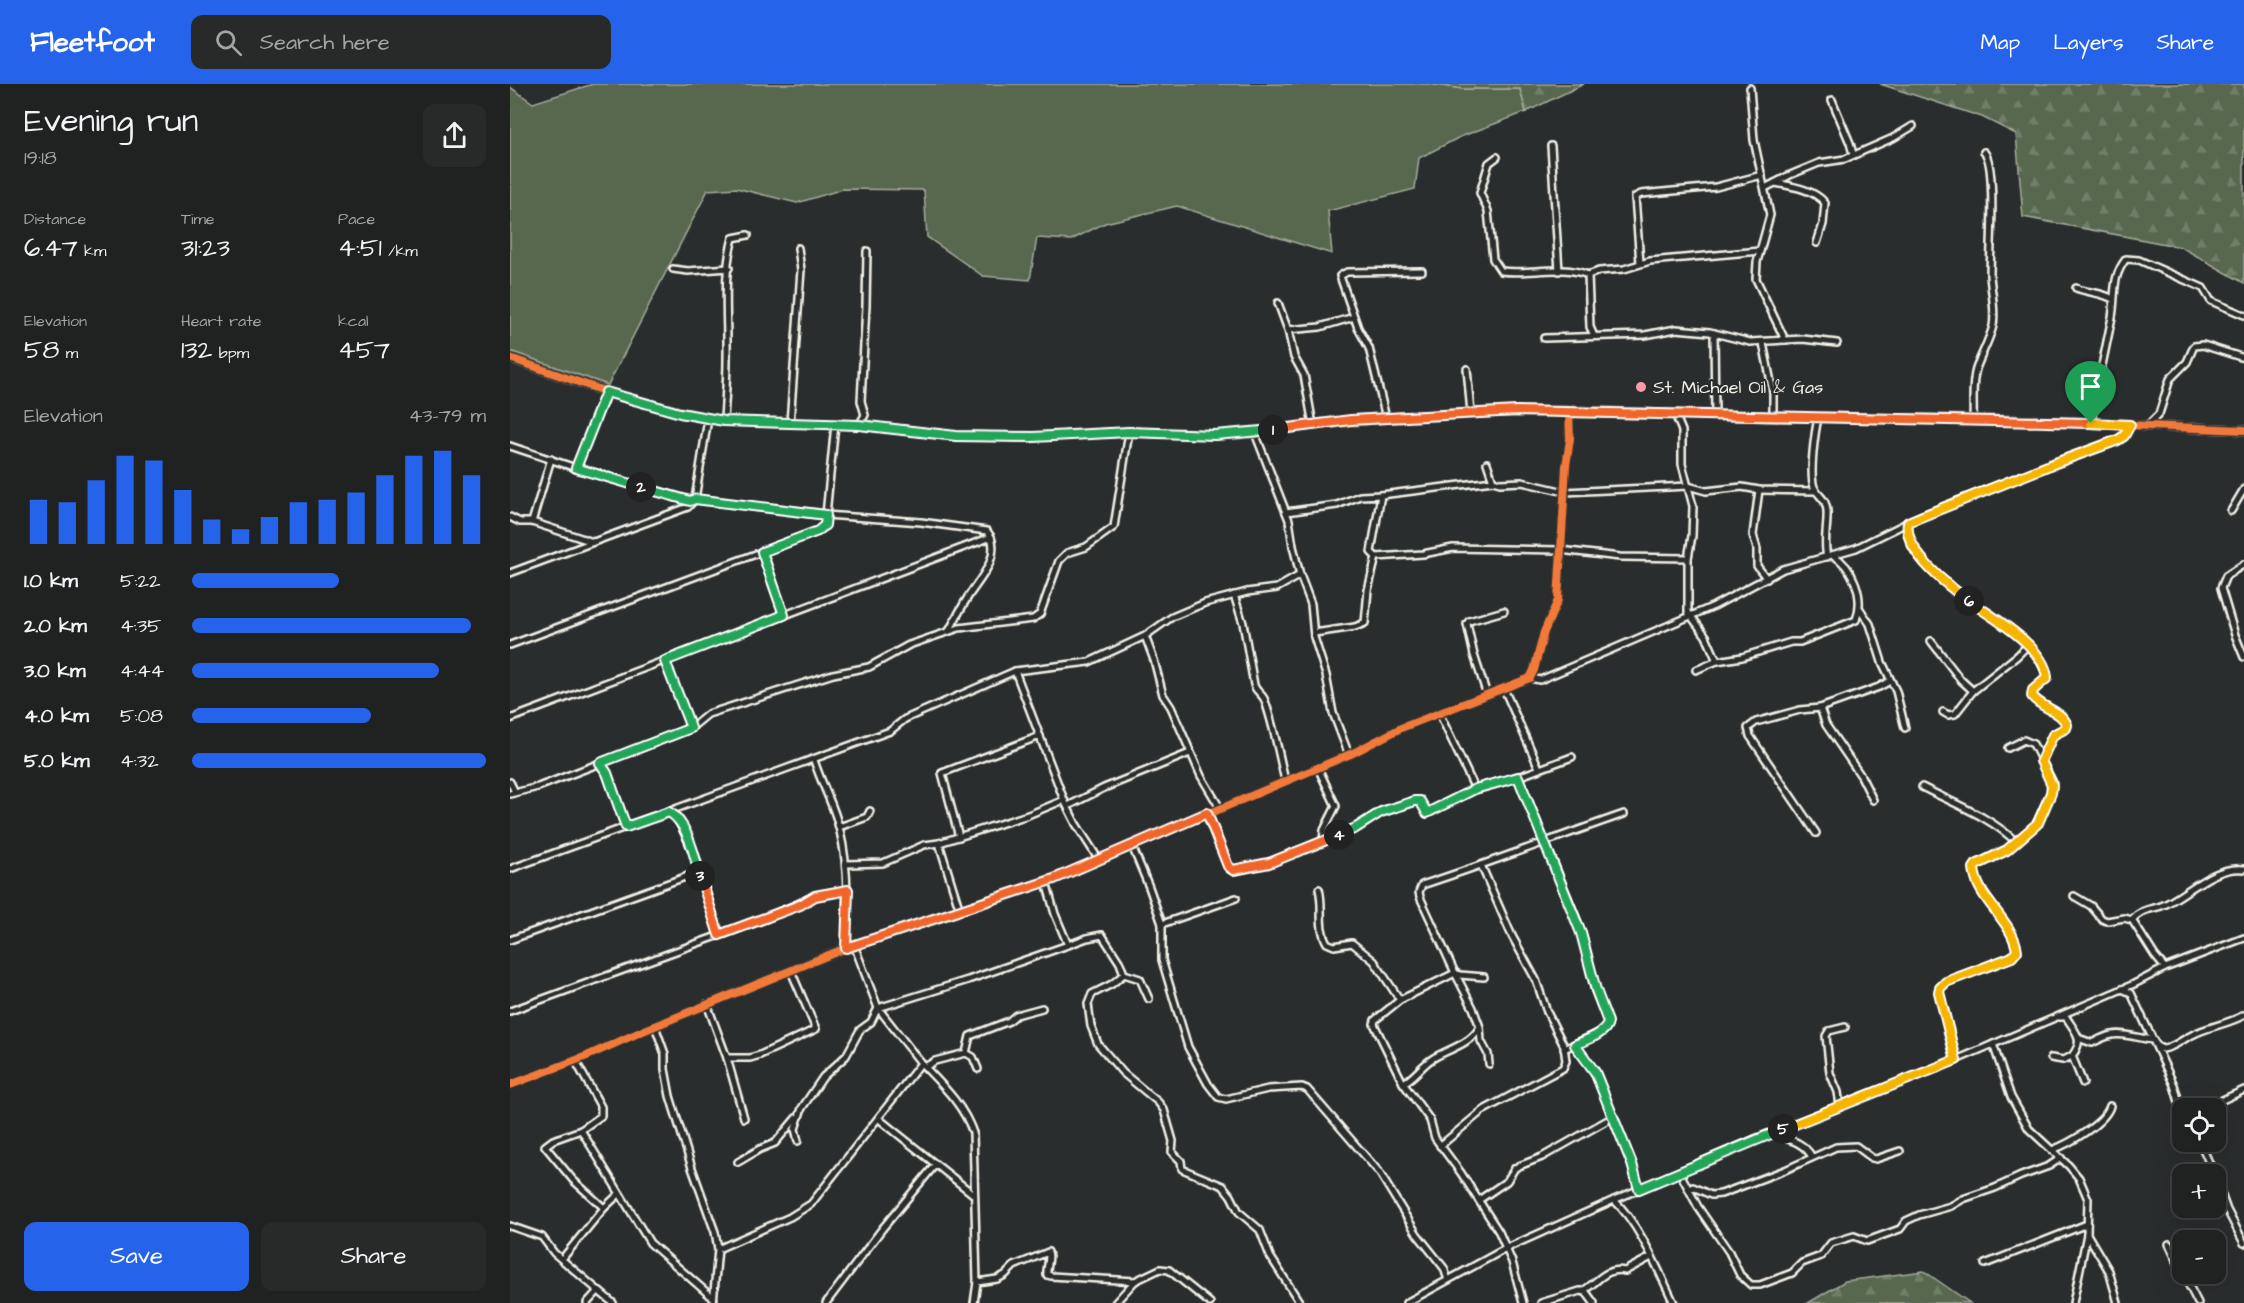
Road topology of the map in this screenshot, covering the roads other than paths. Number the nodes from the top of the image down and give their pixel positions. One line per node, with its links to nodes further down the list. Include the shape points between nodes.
1 (1750, 88): 8 (street)
2 (1832, 100): 6 (street)
3 (1914, 126): 6 (street)
4 (1551, 146): 20 (street)
5 (1984, 152): 46 (street, via 1990,163 1990,275 1994,311 1993,326 1973,384)
6 (1853, 154): 9 (street, via 1819,163)
7 (1497, 158): 20 (street, via 1489,163 1480,193 1488,211 1494,264 1509,272)
8 (1761, 175): 10 (street); 16 (street, via 1716,187 1635,196)
9 (1774, 183): 10 (street); 12 (street, via 1797,188 1825,203)
10 (1765, 188): 14 (street, via 1770,215)
11 (748, 235): 17 (street, via 733,238)
12 (1817, 243)
13 (798, 248): 48 (street, via 801,270)
14 (1760, 250): 16 (street); 31 (street, via 1758,285)
15 (867, 251): 52 (street, via 861,401 865,415)
16 (1640, 263): 21 (street)
17 (729, 268): 18 (street); 47 (street)
18 (673, 269)
19 (1422, 271): 26 (street, via 1343,273 1341,279)
20 (1559, 271): 21 (street)
21 (1588, 275): 29 (street, via 1590,327)
22 (2076, 288): 23 (street)
23 (2113, 299): 25 (street, via 2120,266 2126,259 2139,260 2203,288 2211,301); 49 (street)
24 (1278, 303): 27 (street)
25 (2244, 315)
26 (1354, 317): 27 (street, via 1320,327); 43 (street, via 1369,348)
27 (1288, 330): 51 (street, via 1294,357 1304,375)
28 (1714, 333): 29 (street, via 1676,329 1645,335); 32 (street); 41 (street)
29 (1594, 336): 30 (street)
30 (1545, 338)
31 (1785, 340): 32 (street); 33 (street)
32 (1763, 343): 42 (street, via 1773,392)
33 (1837, 343)
34 (510, 358): 37 (street)
35 (2244, 358): 54 (street, via 2194,346 2187,362 2170,379 2159,414)
36 (1467, 369): 39 (street)
37 (606, 392): 45 (street); 61 (street)
38 (1569, 411): 39 (street); 40 (street); 67 (street)
39 (1471, 412): 43 (street)
40 (1675, 414): 41 (street); 63 (street, via 1682,431 1682,464)
41 (1714, 415): 42 (street)
42 (1773, 417): 44 (street)
43 (1386, 418): 51 (street)
44 (1818, 418): 46 (street); 66 (street, via 1814,435)
45 (708, 419): 47 (street); 69 (street)
46 (1973, 420): 49 (street)
47 (724, 421): 48 (street)
48 (790, 423): 50 (street)
49 (2091, 423): 53 (street)
50 (835, 424): 52 (street); 72 (street)
51 (1313, 424): 57 (street)
52 (859, 425): 56 (street, via 1008,438)
53 (2130, 425): 54 (street); 75 (street, via 2118,440)
54 (2147, 426): 55 (street)
55 (2244, 430)
56 (1129, 432): 57 (street); 98 (street, via 1114,527 1059,561 1040,614 1030,620)
57 (1256, 433): 71 (street)
58 (510, 446): 59 (street)
59 (551, 459): 61 (street); 74 (street)
60 (1487, 463): 62 (street)
61 (576, 468): 69 (street, via 658,493)
62 (1494, 481): 67 (street, via 1522,482); 68 (street)
63 (1688, 486): 65 (street, via 1706,491 1742,487); 67 (street); 85 (street, via 1693,506)
64 (2244, 489): 70 (street)
65 (1759, 490): 66 (street); 90 (street, via 1753,535 1756,566)
66 (1816, 491): 83 (street, via 1826,502 1825,546)
67 (1565, 492): 80 (street)
68 (1381, 495): 71 (street); 84 (street, via 1371,552)
69 (695, 499): 72 (street); 79 (street, via 688,507)
70 (2231, 511)
71 (1286, 512): 89 (street)
72 (826, 515): 78 (street, via 921,522 987,531); 81 (street, via 825,525 818,531)
73 (510, 517): 74 (street)
74 (532, 522): 79 (street)
75 (1908, 522): 76 (street); 77 (street)
76 (1899, 526): 77 (street); 82 (street)
77 (1906, 531): 103 (street, via 1914,548 1942,580)
78 (991, 537): 94 (street); 98 (street, via 995,547 989,566)
79 (593, 542): 88 (street)
80 (1560, 550): 84 (street, via 1453,548); 85 (street, via 1620,558); 107 (street, via 1556,606)
81 (762, 552): 94 (street); 102 (street)
82 (1846, 552): 83 (street); 86 (street)
83 (1830, 556): 86 (street); 90 (street, via 1783,569)
84 (1376, 557): 99 (street, via 1365,623)
85 (1688, 558): 95 (street)
86 (1843, 562): 92 (street, via 1856,585)
87 (2244, 564): 104 (street, via 2226,576 2222,588)
88 (510, 573)
89 (1300, 575): 91 (street, via 1277,588); 99 (street, via 1311,604)
90 (1767, 579): 95 (street)
91 (1234, 595): 100 (street, via 1179,614); 133 (street, via 1254,685 1265,700)
92 (1860, 609): 96 (street); 97 (street)
93 (1503, 611): 115 (street, via 1467,624)
94 (784, 615): 105 (street)
95 (1690, 616): 106 (street, via 1706,636); 111 (street)
96 (1866, 618): 97 (street); 112 (street)
97 (1856, 620): 106 (street, via 1800,642)
98 (949, 632): 120 (street, via 909,645 869,667 833,674 708,714)
99 (1314, 633): 125 (street, via 1333,713)
100 (1144, 636): 109 (street, via 1089,662); 124 (street, via 1163,695)
101 (1930, 641): 114 (street)
102 (510, 645)
103 (2028, 645): 114 (street); 128 (street, via 2047,673 2032,696 2060,715 2067,725 2053,735)
104 (2244, 657)
105 (665, 661): 119 (street); 120 (street)
106 (1717, 661): 108 (street)
107 (1534, 670): 110 (street); 111 (street)
108 (1696, 670)
109 (1015, 671): 122 (street); 127 (street, via 906,719 890,731)
110 (1530, 678): 111 (street); 113 (street)
111 (1540, 680)
112 (1890, 681): 116 (street); 121 (street)
113 (1504, 689): 115 (street); 131 (street)
114 (1973, 691): 117 (street, via 1955,714)
115 (1487, 695): 118 (street)
116 (1820, 708): 139 (street, via 1826,725); 148 (street, via 1756,722 1748,728)
117 (1943, 712)
118 (1439, 713): 125 (street); 136 (street)
119 (510, 719)
120 (691, 728): 129 (street)
121 (1905, 728)
122 (1040, 736): 138 (street); 149 (street, via 942,773)
123 (2008, 748): 128 (street, via 2030,741)
124 (1190, 753): 140 (street); 141 (street)
125 (1349, 755): 130 (street)
126 (1572, 757): 131 (street)
127 (814, 760): 143 (street); 146 (street)
128 (2041, 761): 152 (street, via 2052,782 2051,793 2036,825)
129 (600, 763): 137 (street); 147 (street)
130 (1318, 768): 133 (street); 151 (street, via 1336,806 1324,830)
131 (1539, 768): 132 (street)
132 (1518, 777): 136 (street); 150 (street)
133 (1285, 781): 141 (street)
134 (510, 782): 137 (street)
135 (1922, 787): 152 (street, via 1987,820)
136 (1475, 789): 151 (street, via 1427,813 1418,800 1381,812)
137 (512, 793)
138 (1064, 800): 140 (street); 149 (street)
139 (1873, 800)
140 (1068, 806): 155 (street)
141 (1220, 808): 144 (street)
142 (870, 811): 146 (street, via 867,817)
143 (669, 812): 147 (street); 160 (street, via 677,817)
144 (1207, 813): 151 (street, via 1233,870 1269,863); 154 (street)
145 (1624, 814): 150 (street)
146 (839, 826): 156 (street)
147 (626, 827): 159 (street)
148 (1816, 832)
149 (959, 837): 153 (street)
150 (1544, 841): 157 (street); 197 (street, via 1581,933 1608,1022 1603,1031)
151 (1323, 842)
152 (2016, 842): 204 (street, via 1974,868 1983,892 2016,946 2015,955 1946,982 1940,988)
153 (939, 843): 156 (street, via 924,844 883,863); 166 (street)
154 (1132, 846): 155 (street); 168 (street)
155 (1099, 860): 161 (street)
156 (846, 864): 163 (street)
157 (1481, 866): 177 (street, via 1420,887 1420,897); 198 (street, via 1536,980)
158 (2244, 868): 167 (street, via 2202,879 2193,889 2163,906 2143,910)
159 (510, 869)
160 (699, 872): 169 (street); 171 (street)
161 (1046, 882): 166 (street); 173 (street)
162 (1318, 889): 184 (street, via 1323,907 1320,922 1327,942 1334,946 1352,943 1369,955)
163 (848, 890): 169 (street, via 815,896); 174 (street)
164 (2073, 896): 167 (street, via 2091,906 2102,919)
165 (1236, 897): 168 (street)
166 (960, 911): 172 (street)
167 (2132, 920): 175 (street)
168 (1162, 924): 251 (street, via 1162,960 1188,1047 1218,1097 1226,1099 1268,1089 1307,1089 1380,1172 1444,1268)
169 (719, 935): 188 (street)
170 (2244, 938): 175 (street)
171 (510, 940)
172 (854, 945): 174 (street); 186 (street)
173 (1068, 945): 178 (street, via 1102,936); 186 (street)
174 (846, 948): 176 (street)
175 (2165, 968): 180 (street)
176 (791, 971): 185 (street); 201 (street, via 816,1029 760,1055)
177 (1455, 973): 179 (street); 184 (street); 192 (street)
178 (1124, 974): 183 (street, via 1140,979); 264 (street, via 1090,999 1091,1026 1098,1044 1164,1110 1173,1141 1172,1152 1181,1161 1182,1169 1223,1186 1239,1212 1260,1230 1270,1256)
179 (1484, 977)
180 (2134, 984): 181 (street); 182 (street)
181 (2122, 989): 182 (street); 190 (street)
182 (2131, 993): 195 (street)
183 (1149, 999)
184 (1400, 1000): 208 (street, via 1374,1024)
185 (707, 1004): 191 (street); 201 (street)
186 (878, 1008): 206 (street); 216 (street, via 846,1056 823,1077)
187 (1042, 1008): 199 (street, via 970,1036)
188 (510, 1011)
189 (2244, 1015): 195 (street, via 2195,1033 2170,1048 2158,1047)
190 (2052, 1019): 194 (street, via 2066,1017); 196 (street)
191 (656, 1026): 203 (street); 246 (street, via 665,1054 666,1082 712,1219)
192 (1480, 1027): 205 (street); 208 (street, via 1466,1041 1430,1060)
193 (1845, 1028): 214 (street, via 1829,1031 1826,1036 1830,1073)
194 (2078, 1038): 195 (street, via 2092,1042 2113,1034); 200 (street)
195 (2152, 1040): 212 (street)
196 (1993, 1044): 204 (street); 224 (street, via 2011,1097 2029,1129)
197 (1575, 1045): 198 (street); 219 (street, via 1595,1072)
198 (1564, 1049): 223 (street, via 1563,1068 1482,1111)
199 (966, 1053): 206 (street); 207 (street, via 973,1057)
200 (2072, 1056): 202 (street, via 2063,1060); 209 (street)
201 (727, 1058): 217 (street)
202 (2051, 1058)
203 (575, 1060): 210 (street); 220 (street, via 602,1112)
204 (1956, 1060): 214 (street)
205 (1489, 1064)
206 (923, 1065): 218 (street, via 907,1079); 234 (street, via 969,1121)
207 (978, 1069)
208 (1403, 1083): 223 (street, via 1430,1120)
209 (2084, 1083)
210 (510, 1085)
211 (2244, 1090): 213 (street)
212 (2178, 1098)
213 (2226, 1098)
214 (1840, 1106): 221 (street)
215 (2110, 1106): 224 (street, via 2102,1121)
216 (799, 1115): 222 (street, via 795,1129); 228 (street, via 775,1143)
217 (744, 1118)
218 (879, 1119): 229 (street); 246 (street, via 812,1204)
219 (1615, 1120): 231 (street); 235 (street, via 1610,1119 1519,1166 1508,1181)
220 (581, 1130): 233 (street); 238 (street, via 544,1146)
221 (1776, 1132): 226 (street, via 1796,1141); 230 (street)
222 (798, 1142)
223 (1440, 1146): 235 (street)
224 (2052, 1150): 227 (street)
225 (1900, 1151): 226 (street, via 1876,1159 1856,1146 1836,1147)
226 (1812, 1157): 232 (street, via 1720,1194)
227 (2061, 1158): 232 (street, via 1951,1206 1919,1215 1900,1229 1867,1240 1854,1236 1831,1243 1821,1256 1760,1285 1751,1285 1740,1275); 239 (street, via 2085,1191)
228 (738, 1162)
229 (935, 1165): 234 (street); 260 (street)
230 (1680, 1173): 231 (street); 232 (street)
231 (1639, 1189): 236 (street)
232 (1689, 1189)
233 (619, 1194): 238 (street); 257 (street, via 650,1243)
234 (973, 1194): 253 (street)
235 (1479, 1200): 245 (street)
236 (1614, 1200): 245 (street); 248 (street)
237 (2226, 1207): 241 (street)
238 (604, 1208): 249 (street)
239 (2087, 1224): 242 (street); 250 (street)
240 (510, 1226): 249 (street, via 538,1235)
241 (2241, 1233): 243 (street)
242 (2087, 1234): 270 (street); 271 (street, via 2109,1271)
243 (2244, 1243)
244 (2169, 1244): 247 (street)
245 (1507, 1248): 251 (street); 266 (street)
246 (718, 1249): 257 (street)
247 (2172, 1250)
248 (1651, 1257): 256 (street, via 1625,1271 1607,1272); 269 (street)
249 (562, 1259): 255 (street)
250 (1985, 1264)
251 (1448, 1280): 265 (street)
252 (1135, 1281): 253 (street, via 1047,1275 1048,1251 1014,1266 997,1279); 262 (street); 263 (street, via 1160,1269 1169,1270)
253 (977, 1282): 261 (street)
254 (2188, 1284): 272 (street)
255 (598, 1290): 258 (street); 259 (street)
256 (1583, 1291): 267 (street); 268 (street)
257 (713, 1300)
258 (587, 1303)
259 (613, 1303)
260 (826, 1303)
261 (974, 1303)
262 (1115, 1303)
263 (1210, 1303)
264 (1299, 1303)
265 (1406, 1303)
266 (1523, 1303)
267 (1541, 1303)
268 (1594, 1303)
269 (1674, 1303)
270 (2073, 1303)
271 (2118, 1303)
272 (2198, 1303)

